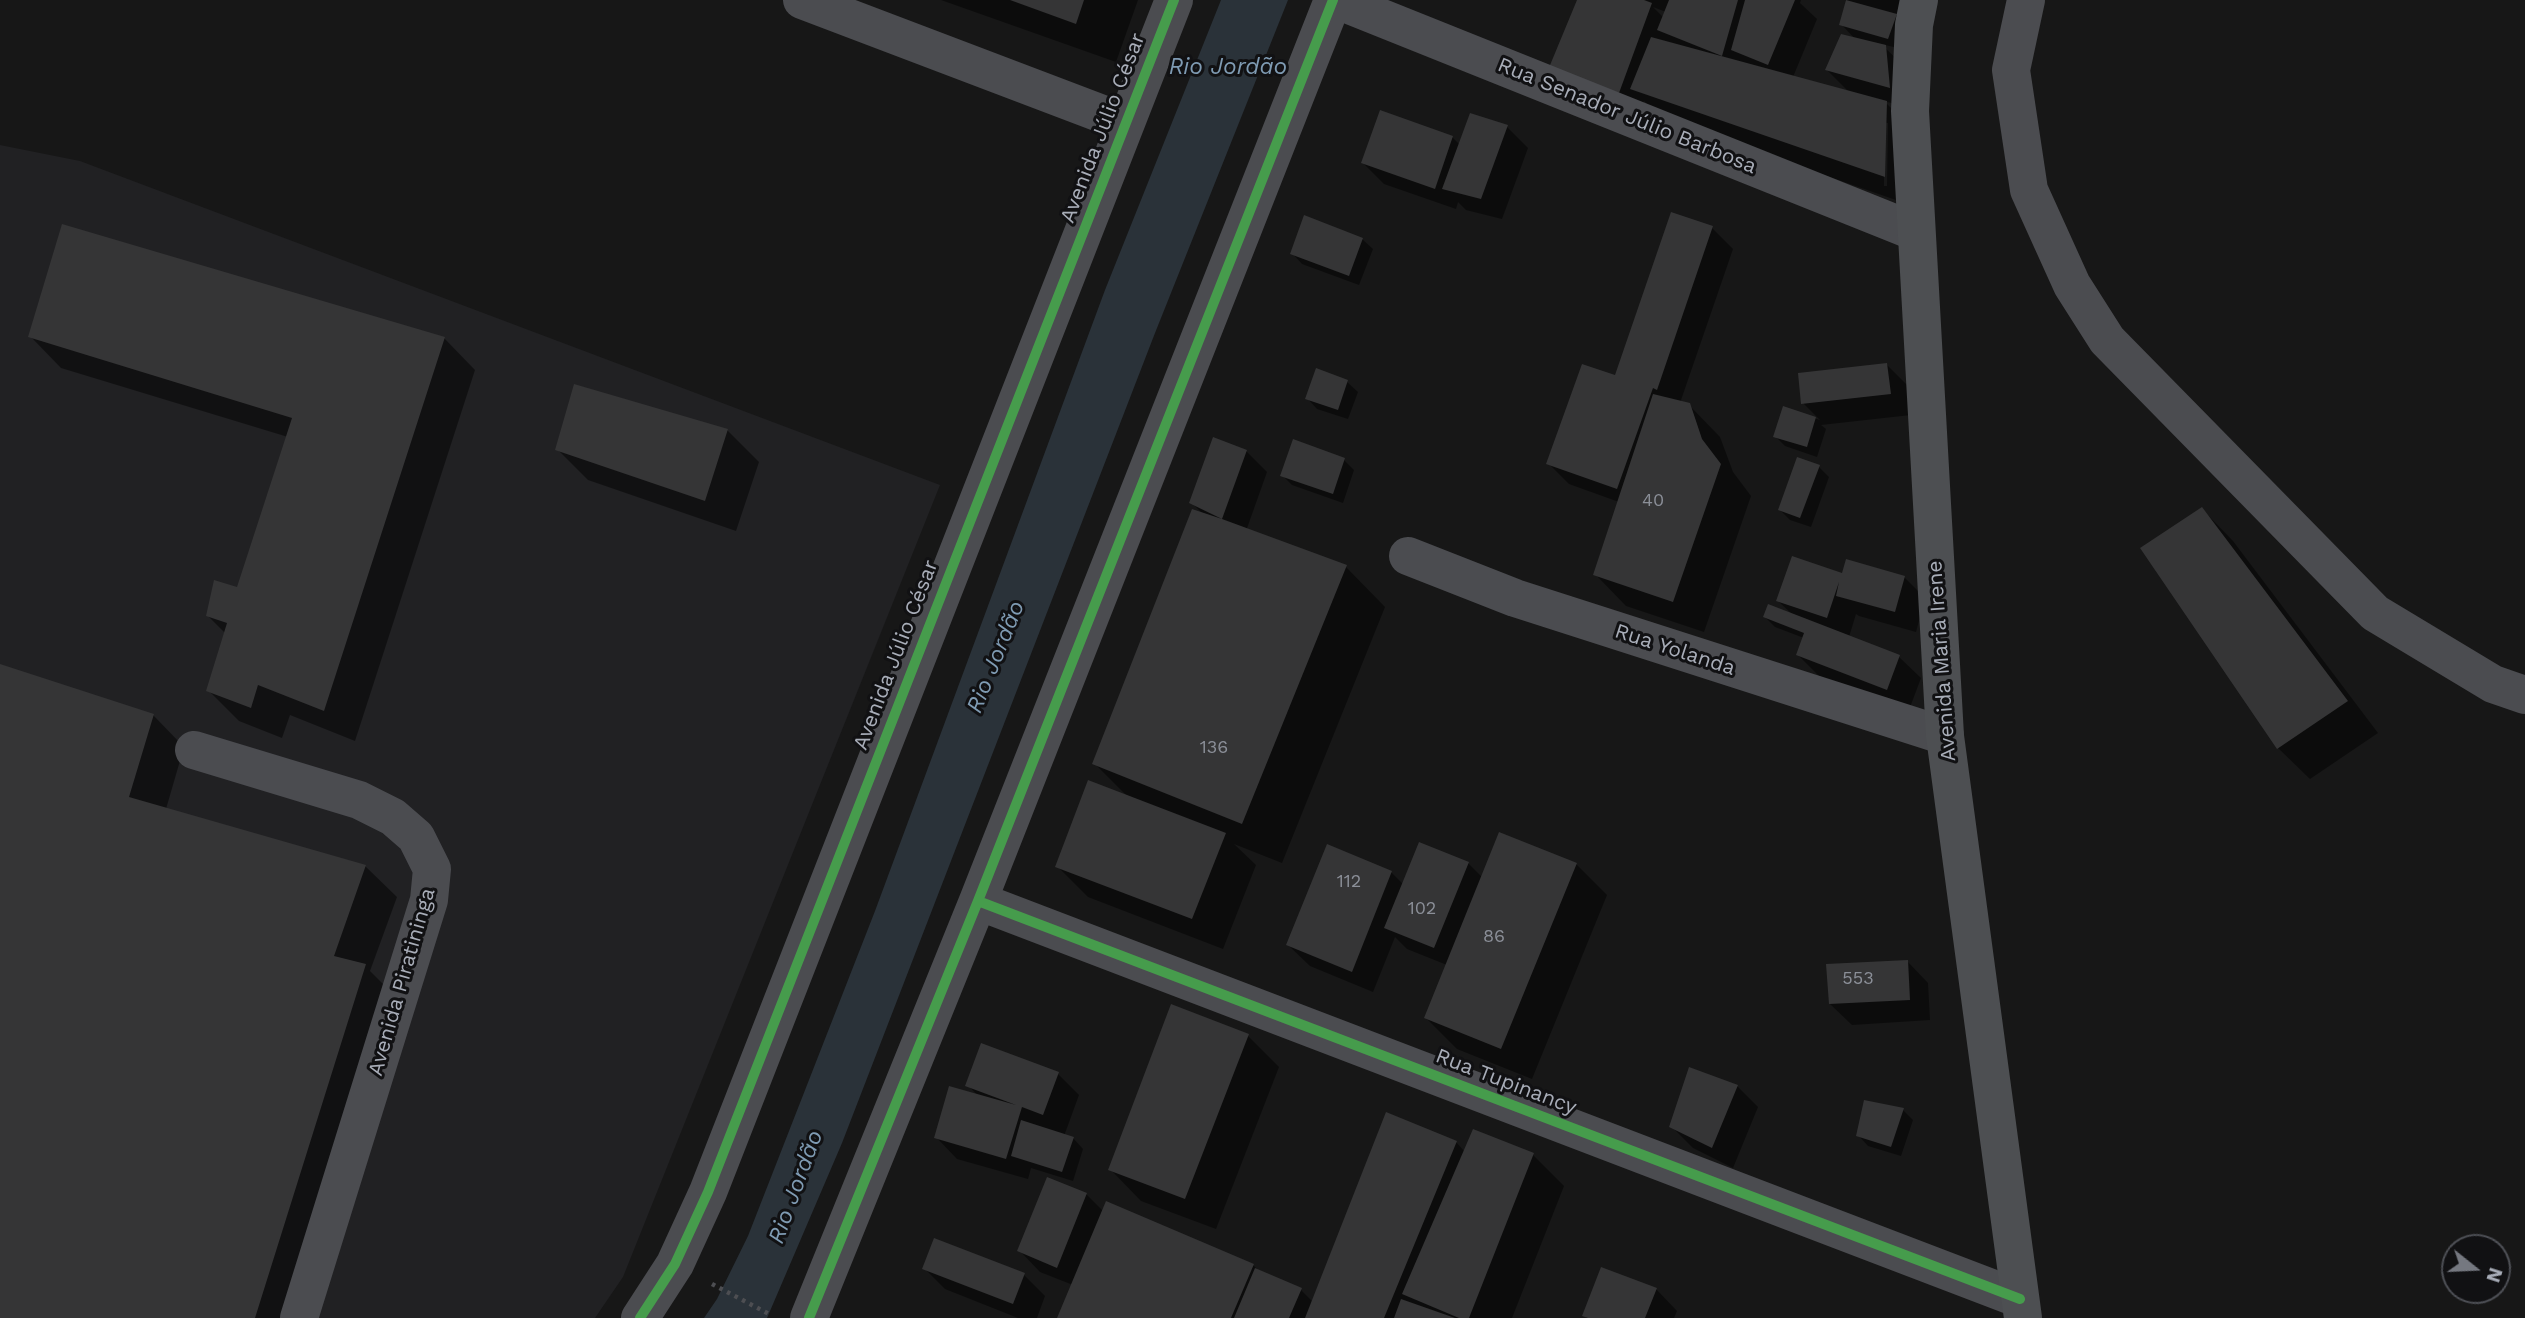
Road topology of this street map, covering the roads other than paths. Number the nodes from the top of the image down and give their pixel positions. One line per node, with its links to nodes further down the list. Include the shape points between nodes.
1 (802, 0): 6 (street)
2 (1174, 0): 6 (street, Avenida Júlio César)
3 (1335, 0): 7 (street, Rua Senador Júlio Barbosa); 12 (street)
4 (1919, 0): 7 (main road, Avenida Maria Irene, via 1910,111)
5 (2026, 0): 9 (street, via 2011,69 2029,190 2072,285 2107,341 2375,612 2493,684)
6 (1126, 123): 15 (street, Avenida Júlio César, via 708,1192 675,1264)
7 (1916, 232): 10 (main road, Avenida Maria Irene)
8 (1408, 556): 10 (street, Rua Yolanda, via 1515,598)
9 (2525, 695)
10 (1945, 736): 13 (main road, Avenida Maria Irene)
11 (194, 750): 14 (street, Avenida Piratininga, via 359,800 393,817 416,837 432,869 429,900)
12 (978, 901): 13 (street, Rua Tupinancy); 16 (street)
13 (2022, 1308)
14 (299, 1318)
15 (640, 1318)
16 (809, 1318)

